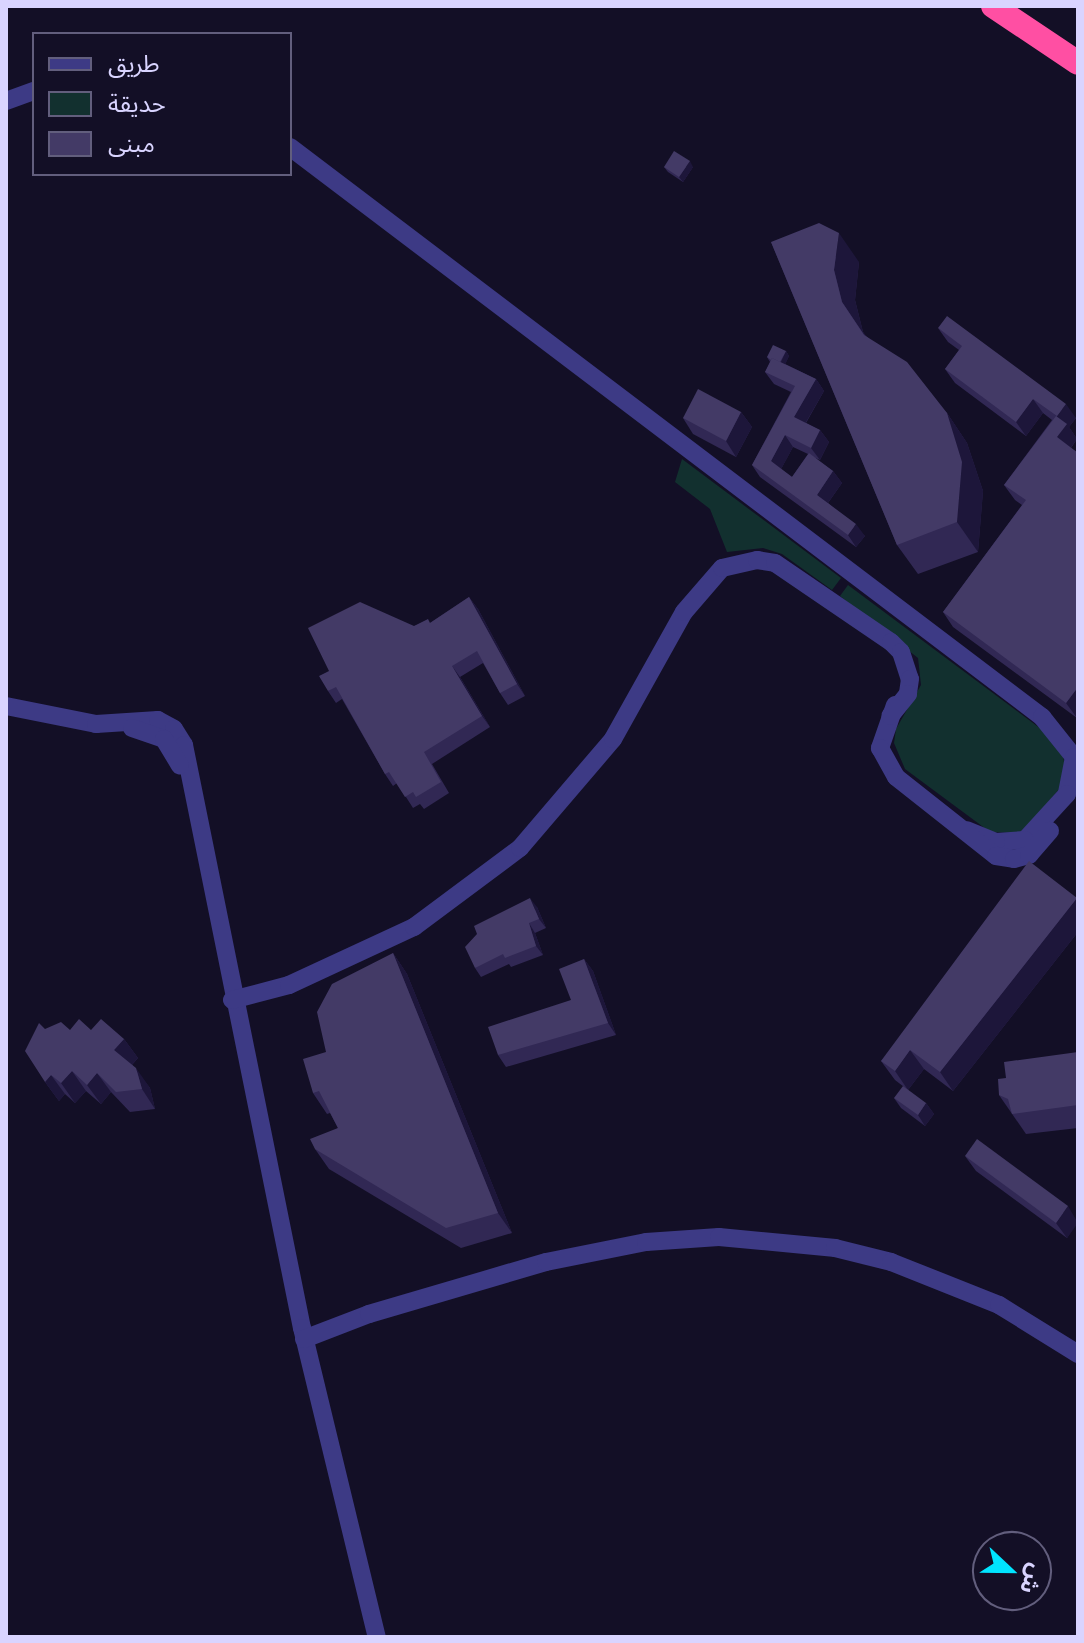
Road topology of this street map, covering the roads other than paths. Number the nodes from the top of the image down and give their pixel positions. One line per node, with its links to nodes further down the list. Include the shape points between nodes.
1 (993, 6): 2 (highway)
2 (1078, 63)
3 (32, 92): 4 (street)
4 (6, 101)
5 (292, 149): 7 (street)
6 (6, 706): 11 (street, via 66,721 126,724 148,719 174,729 184,745)
7 (1042, 717): 8 (street); 10 (street, via 1065,741 1075,767)
8 (1078, 738)
9 (1078, 796): 10 (street)
10 (1057, 814): 11 (street, via 1035,850 1014,859 986,850 888,769 881,737 908,694 908,665 891,642 775,563 739,562 722,568 684,612 613,739 520,848 414,927 301,977)
11 (230, 994): 12 (street)
12 (303, 1333): 13 (street, via 603,1248 705,1238 835,1248 946,1281 999,1305); 14 (street)
13 (1078, 1354)
14 (377, 1637)

